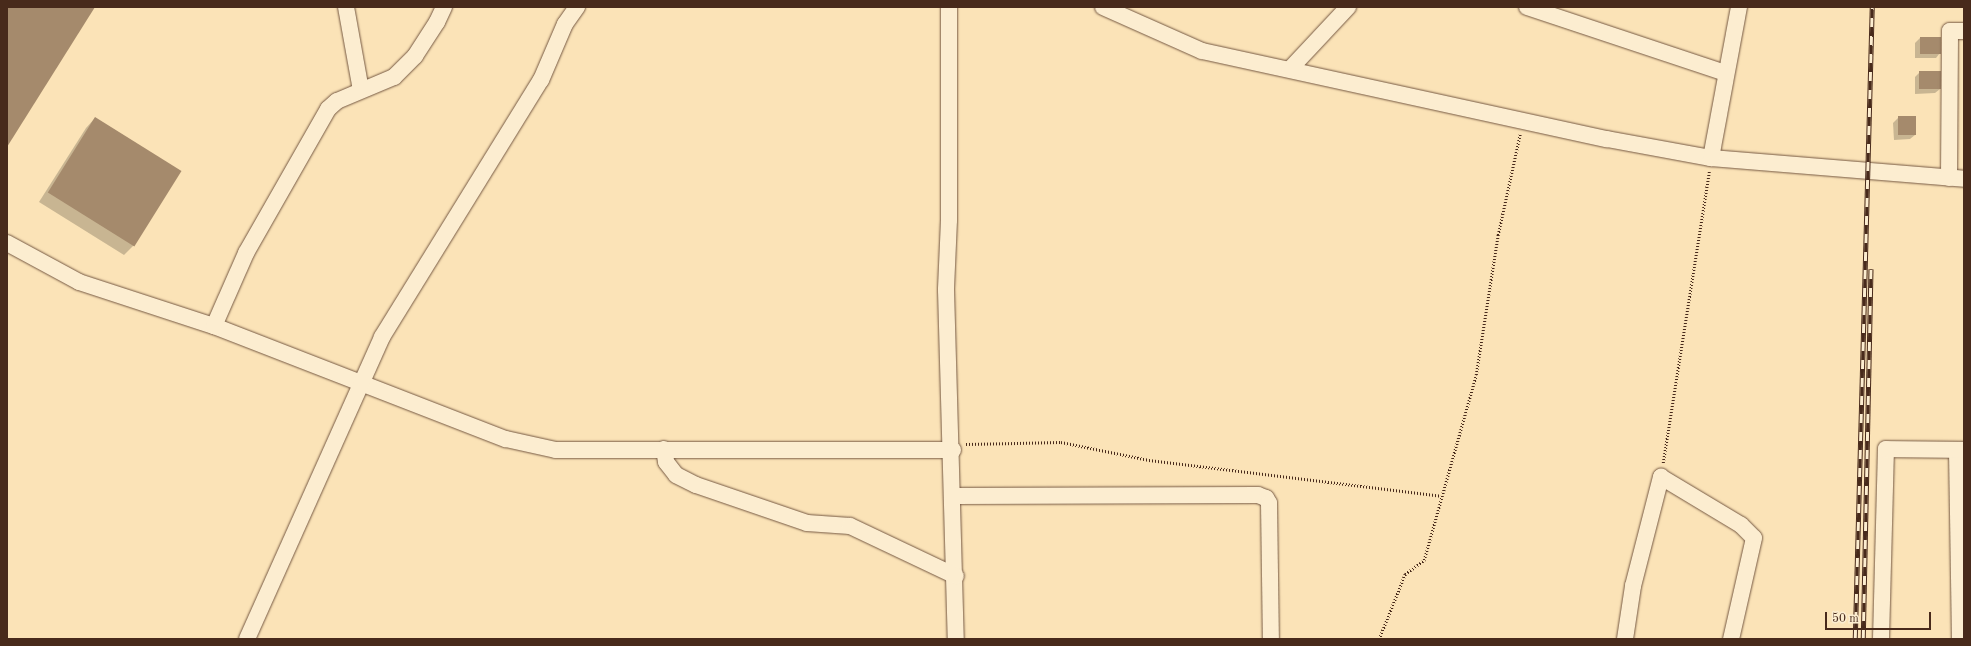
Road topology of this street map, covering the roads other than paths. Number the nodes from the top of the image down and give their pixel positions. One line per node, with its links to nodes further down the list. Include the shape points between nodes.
1 (346, 7): 12 (street)
2 (444, 7): 12 (street, via 437,22 410,61 394,77)
3 (577, 7): 17 (street, via 565,24 541,80 382,337)
4 (949, 7): 19 (street, via 949,212 946,290)
5 (1103, 7): 10 (street, via 1202,51)
6 (1348, 7): 10 (street)
7 (1527, 7): 11 (street)
8 (1739, 7): 11 (street)
9 (1964, 32): 14 (street, via 1950,31)
10 (1290, 69): 13 (street)
11 (1725, 73): 13 (street)
12 (361, 90): 16 (street, via 328,109 246,253)
13 (1711, 158): 14 (street)
14 (1956, 178)
15 (7, 243): 16 (street, via 79,282)
16 (214, 326): 17 (street)
17 (360, 385): 18 (street, via 506,439 556,450); 23 (street)
18 (664, 449): 19 (street); 22 (street, via 666,462 676,475 696,485 807,523 850,526)
19 (953, 450): 21 (street)
20 (1960, 450): 28 (street, via 1886,449); 29 (street)
21 (954, 496): 22 (street); 25 (street, via 1258,495 1266,498 1269,503)
22 (956, 576): 24 (street)
23 (247, 639)
24 (956, 639)
25 (1271, 639)
26 (1625, 639): 27 (street, via 1633,586 1661,477 1740,525 1754,538)
27 (1730, 639)
28 (1881, 639)
29 (1960, 639)

